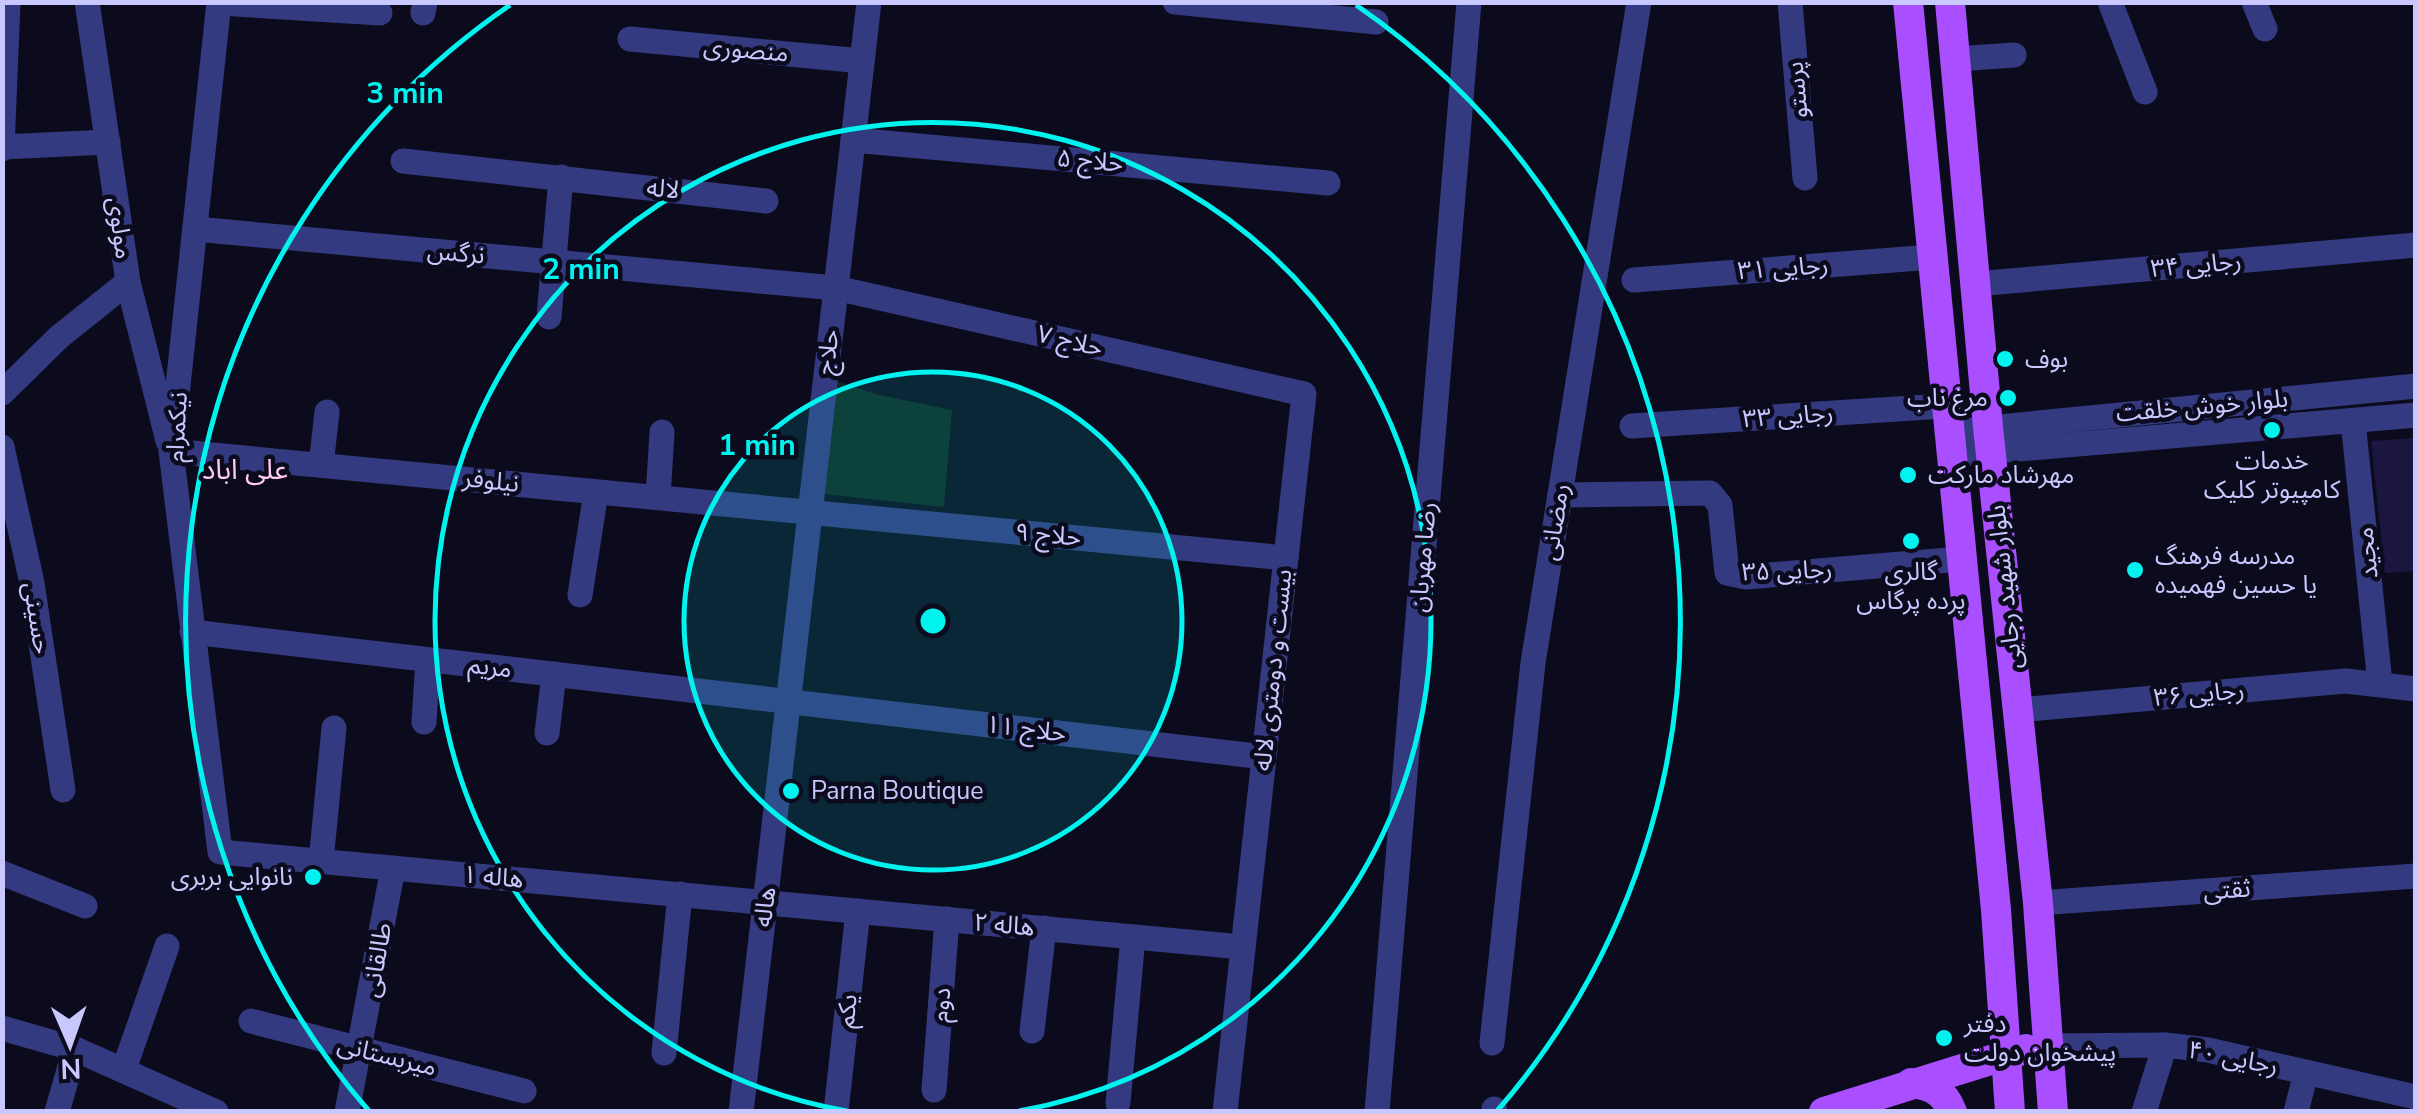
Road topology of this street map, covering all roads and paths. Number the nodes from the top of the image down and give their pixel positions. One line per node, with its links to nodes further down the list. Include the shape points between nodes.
1 (87, 2): 22 (street, مولوی)
2 (868, 2): 19 (street, حلاج)
3 (1175, 2): 14 (street)
4 (1469, 2): 108 (street, رضا مهربان)
5 (1639, 2): 52 (street, رمضانی)
6 (1790, 2): 26 (street, پرستو)
7 (1908, 2): 31 (main road, بلوار شهید رجایی)
8 (1950, 2): 18 (main road, بلوار شهید رجایی)
9 (2110, 2): 20 (street)
10 (2254, 2): 15 (street)
11 (219, 3): 13 (street); 29 (street, نیکمرام)
12 (6, 5): 23 (street)
13 (380, 13)
14 (1376, 22)
15 (2265, 29)
16 (630, 39): 19 (street, منصوری)
17 (2014, 56): 18 (street)
18 (1956, 59): 35 (main road, بلوار شهید رجایی)
19 (862, 61): 21 (street, حلاج)
20 (2145, 92)
21 (853, 140): 27 (street, حلاج ۵); 36 (street, حلاج)
22 (108, 142): 23 (street); 34 (street, مولوی)
23 (2, 148)
24 (404, 161): 25 (street, لاله)
25 (561, 178): 28 (street, لاله); 32 (street)
26 (1804, 178)
27 (1328, 183)
28 (766, 201)
29 (195, 228): 32 (street, نرگس); 49 (street, نیکمرام)
30 (2416, 245): 35 (street, رجایی ۳۴)
31 (1932, 257): 33 (street, رجایی ۳۱); 45 (main road, بلوار شهید رجایی)
32 (556, 262): 36 (street, نرگس); 37 (street)
33 (1634, 280)
34 (128, 282): 39 (street, via 58,337); 49 (street, مولوی)
35 (1976, 284): 47 (main road, بلوار شهید رجایی)
36 (836, 288): 40 (street, حلاج ۷); 54 (street, حلاج)
37 (549, 318)
38 (2416, 386): 47 (street, بلوار خوش خلقت)
39 (2, 393)
40 (1304, 394): 55 (street, بیست و دومتری لاله)
41 (328, 412): 50 (street)
42 (2416, 415): 43 (street, بلوار خوش خلقت)
43 (2353, 421): 47 (street, بلوار خوش خلقت); 61 (street, مجید)
44 (1632, 426): 45 (street, رجایی ۳۳)
45 (1947, 431): 47 (street, رجایی ۳۳); 56 (main road, بلوار شهید رجایی)
46 (662, 432): 53 (street)
47 (1989, 439): 64 (main road, بلوار شهید رجایی)
48 (2, 447): 69 (street, حسینی, via 32,582)
49 (171, 450): 50 (street, نیلوفر); 58 (street, نیکمرام)
50 (321, 465): 51 (street, نیلوفر)
51 (596, 492): 53 (street, نیلوفر); 57 (street)
52 (1560, 494): 56 (street, رجایی ۳۵, via 1710,493 1720,504 1727,573); 88 (street, رمضانی, via 1533,663)
53 (658, 498): 54 (street, نیلوفر)
54 (810, 512): 55 (street, حلاج ۹); 63 (street, حلاج)
55 (1286, 558): 68 (street, بیست و دومتری لاله)
56 (1960, 559): 93 (main road, بلوار شهید رجایی)
57 (580, 595)
58 (192, 632): 59 (street, مریم); 70 (street, نیکمرام)
59 (428, 660): 60 (street, مریم); 65 (street)
60 (554, 674): 63 (street, مریم); 67 (street)
61 (2380, 684): 62 (street, رجایی ۳۶); 64 (street, رجایی ۳۶, via 2346,681)
62 (2416, 689)
63 (788, 702): 68 (street, حلاج ۱۱); 76 (street, هاله)
64 (2018, 710): 77 (main road, بلوار شهید رجایی)
65 (424, 722)
66 (334, 728): 71 (street)
67 (547, 734)
68 (1264, 757): 84 (street, بیست و دومتری لاله)
69 (64, 790)
70 (220, 852): 71 (street, هاله ۱)
71 (321, 861): 72 (street, هاله ۱)
72 (393, 868): 75 (street, هاله ۱); 92 (street, طالقانی)
73 (2, 873): 78 (street)
74 (2416, 876): 77 (street, ثقتی)
75 (680, 894): 76 (street, هاله ۱); 94 (street)
76 (766, 902): 79 (street, هاله ۲); 105 (street, هاله)
77 (2038, 903): 90 (main road, بلوار شهید رجایی)
78 (85, 906)
79 (858, 911): 80 (street, هاله ۲); 106 (street, یکم)
80 (947, 919): 81 (street, هاله ۲); 98 (street, دوم)
81 (1044, 928): 82 (street, هاله ۲); 87 (street)
82 (1133, 936): 84 (street, هاله ۲); 101 (street)
83 (168, 946): 95 (street)
84 (1242, 946): 107 (street, بیست و دومتری لاله)
85 (251, 1021): 92 (street, میربستانی)
86 (2, 1028): 91 (street)
87 (1032, 1031)
88 (1492, 1043)
89 (2165, 1044): 90 (street, رجایی ۴۰); 96 (street, رجایی ۴۰); 113 (street)
90 (2048, 1046): 93 (main road); 112 (main road, بلوار شهید رجایی)
91 (75, 1048): 95 (street); 102 (street)
92 (360, 1049): 99 (street, میربستانی); 104 (street, طالقانی)
93 (2006, 1052): 97 (main road); 111 (main road, بلوار شهید رجایی)
94 (664, 1053)
95 (124, 1068): 103 (street)
96 (2306, 1072): 100 (street, رجایی ۴۰); 114 (street)
97 (1911, 1083): 109 (main road); 110 (main road, via 1932,1086)
98 (934, 1090)
99 (524, 1091)
100 (2416, 1098)
101 (1118, 1103)
102 (58, 1112)
103 (216, 1112)
104 (347, 1112)
105 (740, 1112)
106 (836, 1112)
107 (1225, 1112)
108 (1377, 1112)
109 (1824, 1112)
110 (1952, 1112)
111 (2010, 1112)
112 (2053, 1112)
113 (2144, 1112)
114 (2296, 1112)

